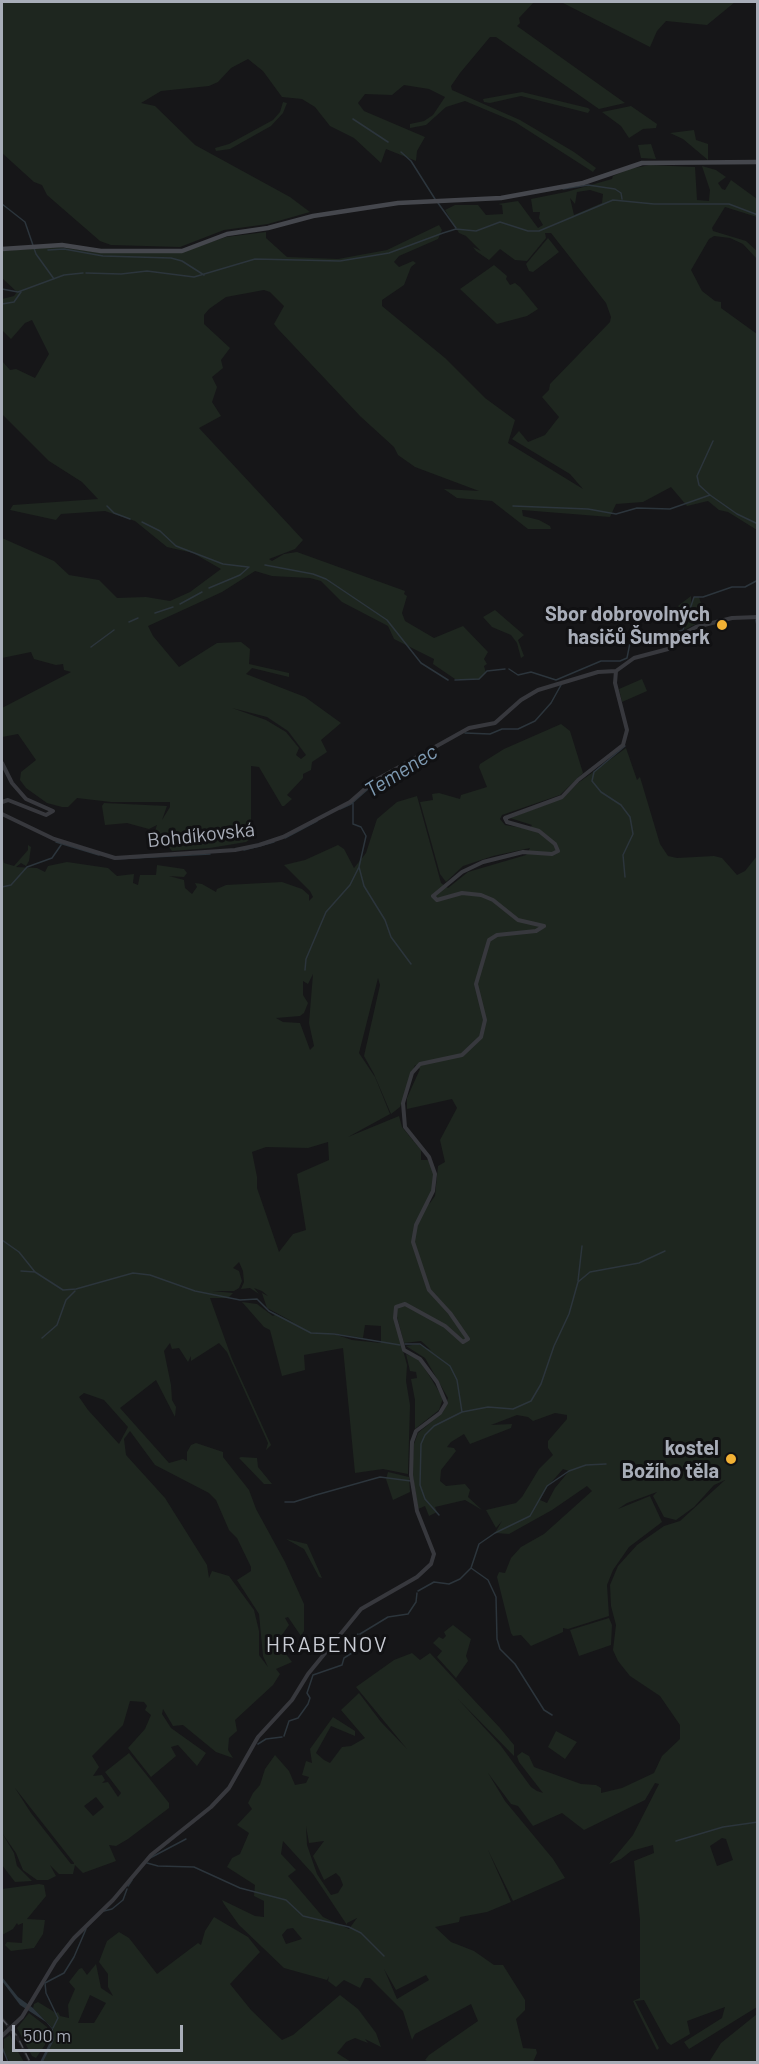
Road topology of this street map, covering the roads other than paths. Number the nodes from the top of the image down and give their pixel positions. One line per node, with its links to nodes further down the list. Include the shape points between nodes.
1 (758, 162): 2 (main road, via 639,164 583,183 501,198 369,206 227,234 182,251 101,251 62,245)
2 (2, 249)
3 (758, 616): 4 (street, via 696,627 668,649 634,658)
4 (616, 671): 7 (street, Bohdíkovská, via 598,672 533,693 495,723 469,728 405,761 350,802 283,837 259,845 115,858 57,840); 8 (street, via 615,683 626,726 625,742 562,797 505,817 507,822 539,831 555,844 557,852 523,852 483,862 462,872 433,896 437,900 462,892 481,895 518,920 544,926 489,940 476,984 485,1020 481,1038 462,1055 420,1064 412,1073 403,1103 405,1127 429,1157 435,1174 433,1191 412,1242 429,1290 468,1339 463,1342 445,1326 405,1304 396,1307 404,1350 420,1359 446,1403 440,1413 416,1431 412,1442 410,1474 417,1511 434,1554 431,1564 417,1577 361,1609 292,1700 258,1737 229,1788 212,1807 150,1855 113,1900 74,1938 17,2024)
5 (2, 763): 6 (street, via 26,799 53,811 46,815 12,801)
6 (2, 802)
7 (2, 814)
8 (2, 2036)

